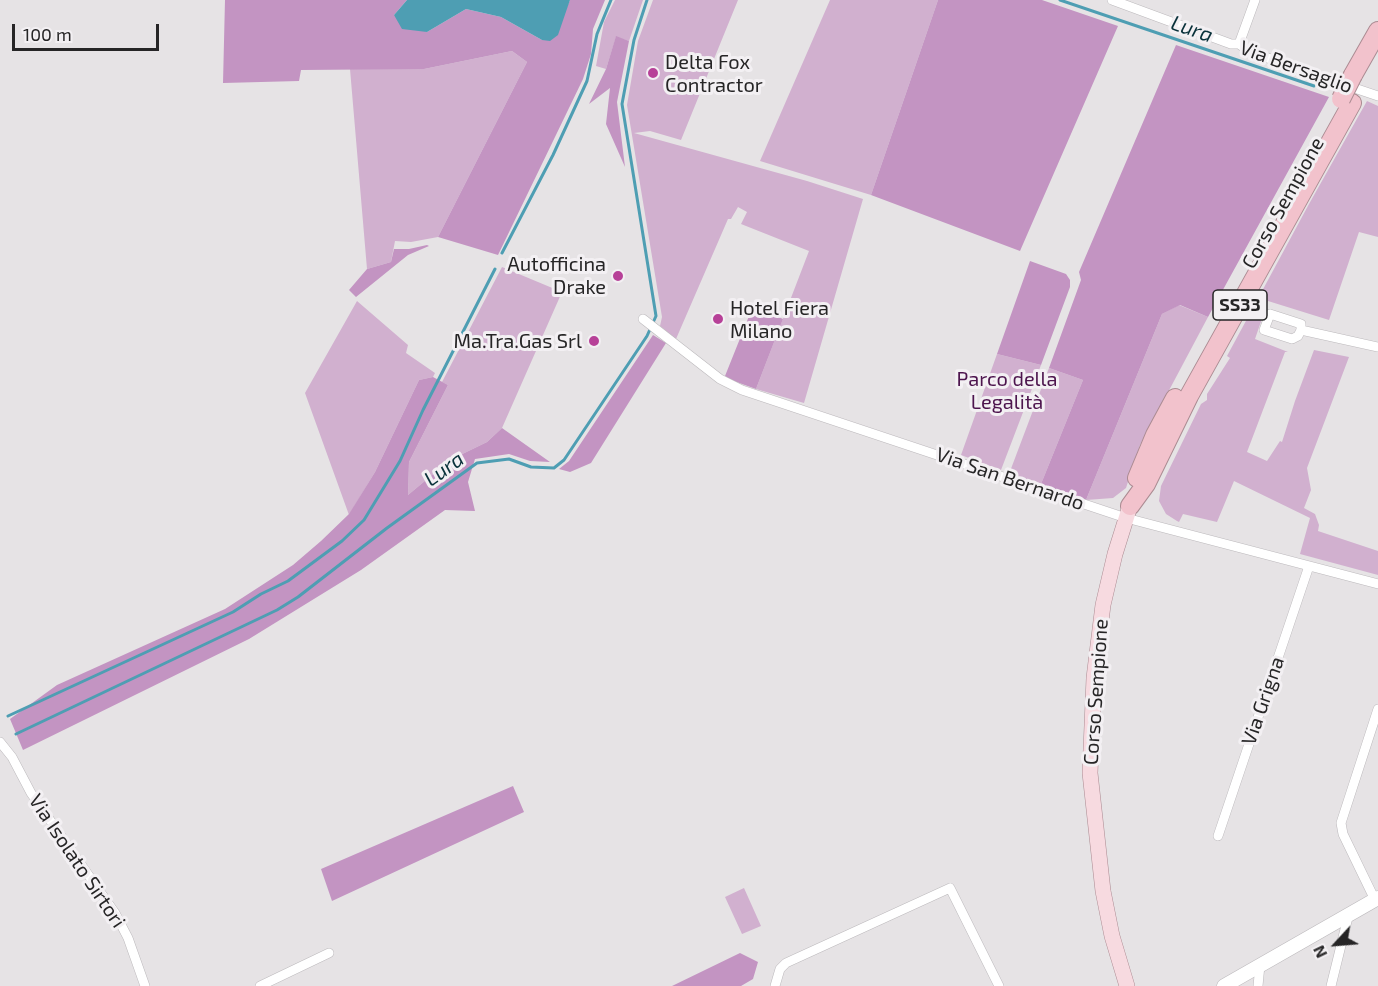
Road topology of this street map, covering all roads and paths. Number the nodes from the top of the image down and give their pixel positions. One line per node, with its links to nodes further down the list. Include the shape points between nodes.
1 (1112, 0): 4 (street, Via Bersaglio)
2 (1255, 0): 4 (street)
3 (1378, 31): 6 (highway, Corso Sempione / SS33)
4 (1239, 44): 7 (street, Via Bersaglio, via 1258,55)
5 (1378, 53): 6 (highway, Corso Sempione / SS33)
6 (1358, 78): 11 (highway, Corso Sempione / SS33, bridge, via 1155,435 1138,473)
7 (1378, 96)
8 (643, 319): 11 (street, Via San Bernardo, via 720,379 742,390)
9 (1302, 330): 10 (street)
10 (1378, 347)
11 (1128, 512): 12 (street, Via San Bernardo); 21 (main road, Corso Sempione / SS33, via 1103,605 1094,678 1090,773 1103,891)
12 (1309, 566): 13 (street, Via San Bernardo); 16 (street, Via Grigna)
13 (1378, 584)
14 (1378, 709): 17 (street, via 1341,823)
15 (0, 742): 22 (street, Via Isolato Sirtori, via 115,914)
16 (1218, 836)
17 (1376, 899): 18 (street)
18 (1349, 914): 20 (street); 28 (street)
19 (329, 953): 23 (street)
20 (1260, 965): 26 (street); 27 (street)
21 (1126, 985)
22 (145, 986)
23 (260, 986)
24 (775, 986): 25 (street, via 786,963 950,888)
25 (999, 986)
26 (1224, 986)
27 (1258, 986)
28 (1331, 986)

